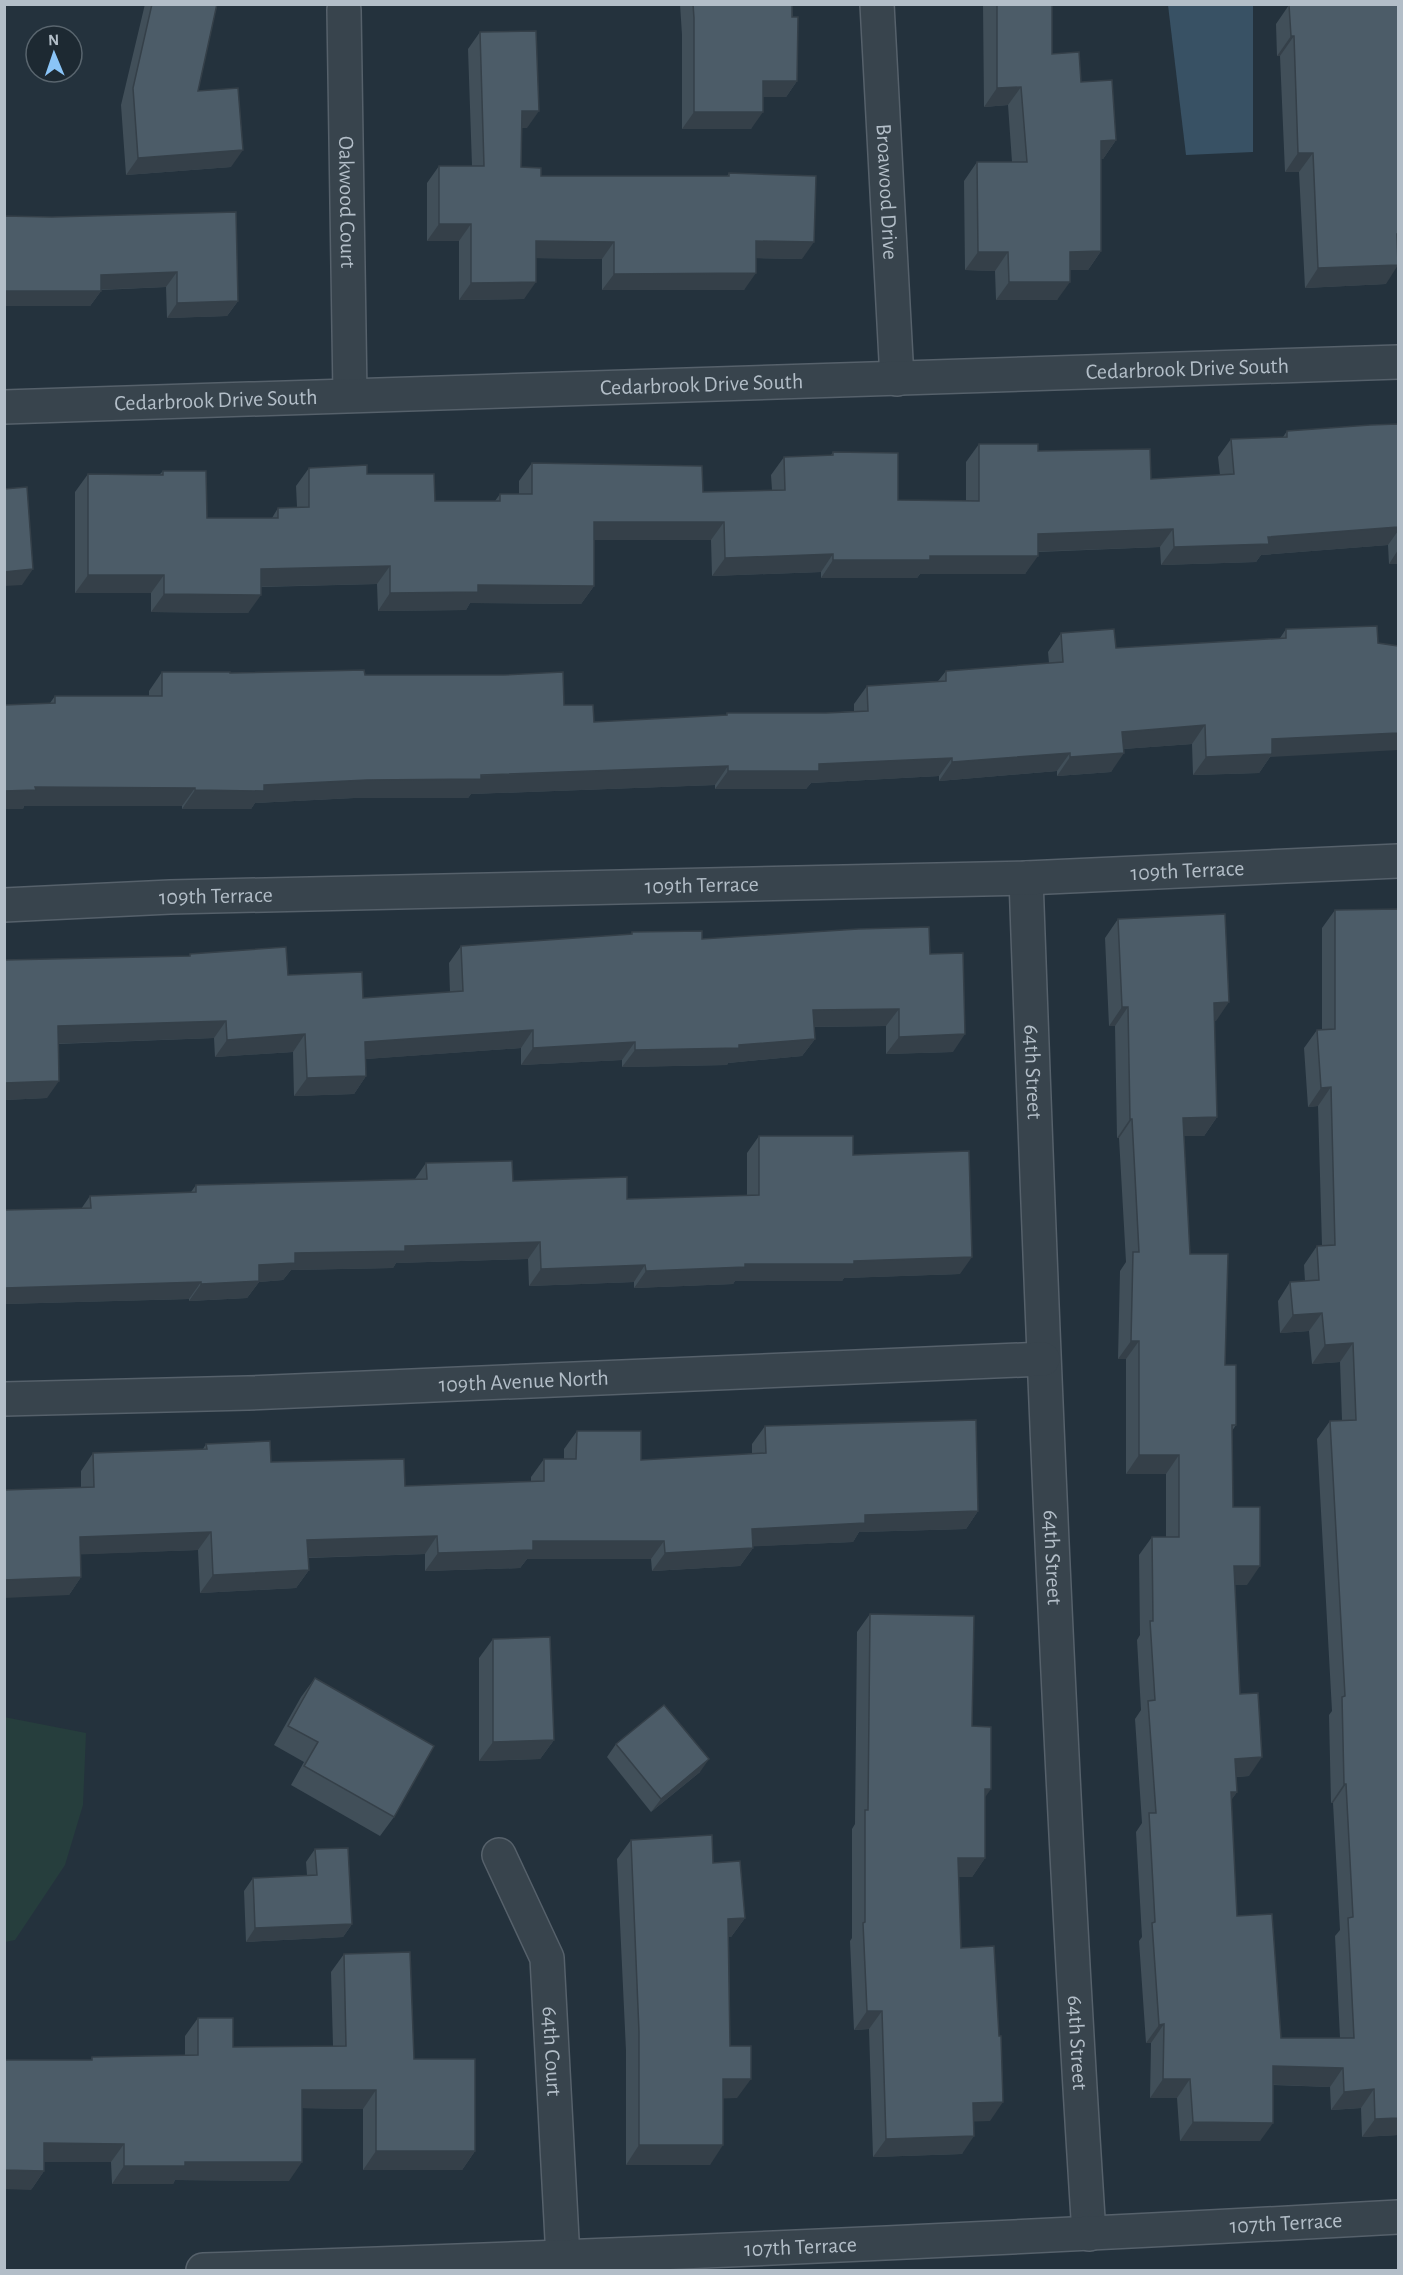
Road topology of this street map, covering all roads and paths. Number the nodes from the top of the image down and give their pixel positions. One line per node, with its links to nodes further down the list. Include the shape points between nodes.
1 (877, 4): 4 (street, Broawood Drive)
2 (344, 10): 5 (street, Oakwood Court)
3 (1398, 362): 4 (street, Cedarbrook Drive South)
4 (897, 379): 5 (street, Cedarbrook Drive South)
5 (350, 395): 6 (street, Cedarbrook Drive South)
6 (4, 407)
7 (1398, 861): 8 (street, 109th Terrace)
8 (1026, 878): 9 (street, 109th Terrace, via 170,897); 10 (street, 64th Street)
9 (4, 905)
10 (1043, 1359): 11 (street, 109th Avenue North, via 248,1393); 14 (street, 64th Street, via 1070,1933)
11 (4, 1399)
12 (499, 1855): 15 (street, 64th Court, via 547,1958)
13 (1398, 2217): 14 (street, 107th Terrace)
14 (1089, 2234): 15 (street, 107th Terrace)
15 (563, 2258): 16 (street, 107th Terrace)
16 (203, 2271)

